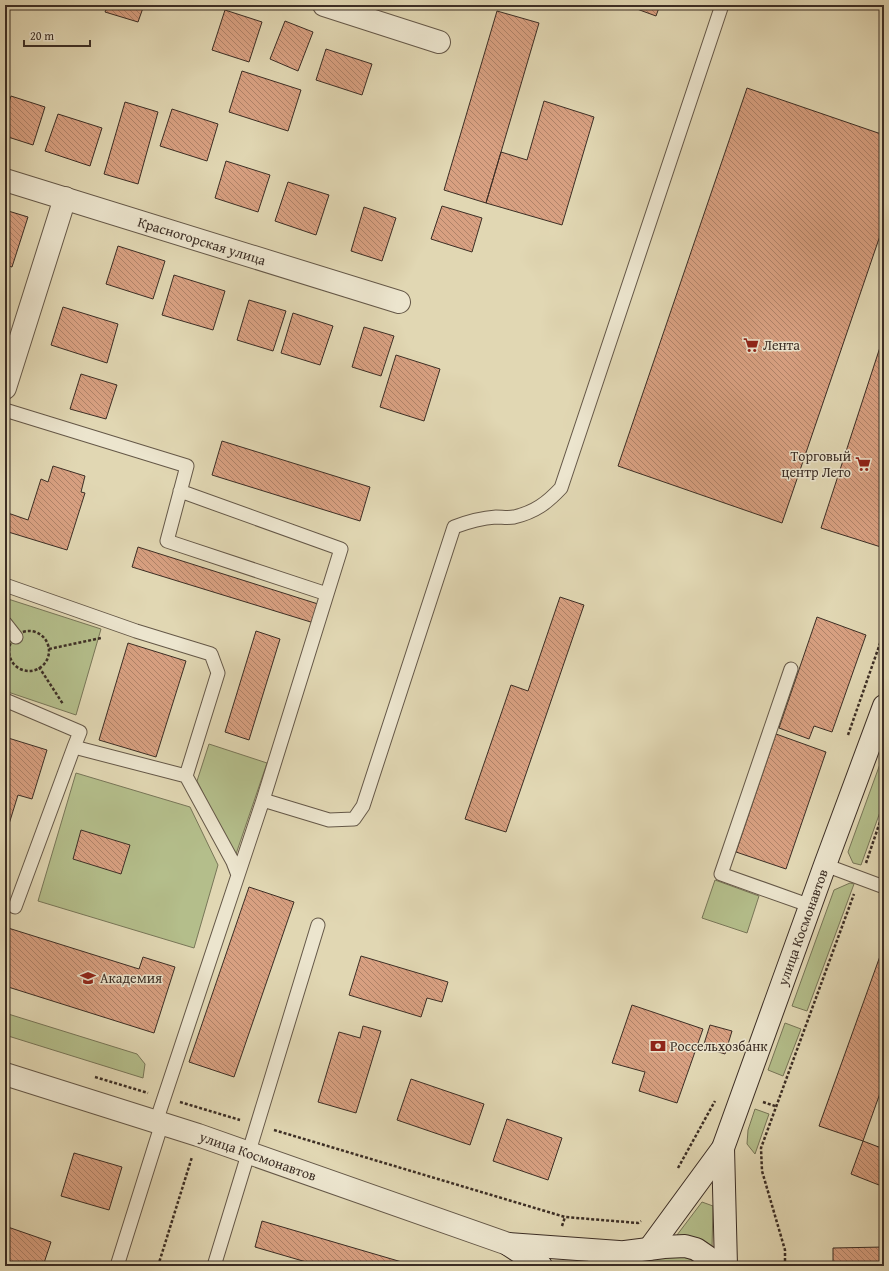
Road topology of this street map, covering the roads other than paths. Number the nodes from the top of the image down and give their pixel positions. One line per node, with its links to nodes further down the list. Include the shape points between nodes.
1 (324, 5): 3 (street)
2 (722, 5): 19 (lane, via 560,488 548,501 534,510 513,517 469,521 454,527 363,806 354,819 329,820)
3 (439, 42)
4 (5, 180): 5 (street, Красногорская улица)
5 (65, 198): 6 (street, Красногорская улица); 7 (street)
6 (399, 302)
7 (5, 388)
8 (5, 410): 9 (lane, via 187,466)
9 (180, 491): 11 (lane, via 342,549); 11 (lane, via 167,541)
10 (5, 585): 18 (lane, via 136,631 212,654 218,674)
11 (327, 594): 19 (lane)
12 (5, 623): 13 (lane)
13 (16, 637)
14 (790, 669): 23 (lane, via 721,874)
15 (5, 700): 17 (lane, via 80,732)
16 (884, 706): 20 (street, улица Космонавтов)
17 (74, 747): 18 (lane); 24 (lane)
18 (186, 776): 21 (lane, via 234,862)
19 (263, 800): 21 (lane)
20 (825, 865): 22 (lane); 23 (street, улица Космонавтов)
21 (238, 875): 27 (lane, via 164,1098)
22 (884, 887)
23 (811, 906): 28 (street, улица Космонавтов)
24 (15, 907)
25 (318, 925): 29 (lane)
26 (5, 1074): 27 (street, улица Космонавтов)
27 (159, 1122): 29 (street, улица Космонавтов); 33 (lane)
28 (723, 1148): 31 (street, улица Космонавтов); 38 (street, улица Космонавтов)
29 (249, 1153): 30 (street, улица Космонавтов); 34 (lane)
30 (508, 1244): 32 (street, улица Космонавтов); 35 (street, улица Космонавтов)
31 (649, 1249): 32 (street, улица Космонавтов); 37 (street, улица Космонавтов, via 685,1246 696,1249)
32 (625, 1252): 36 (street, улица Космонавтов, via 600,1261)
33 (117, 1266)
34 (214, 1266)
35 (541, 1266)
36 (598, 1266)
37 (717, 1266)
38 (726, 1266)

